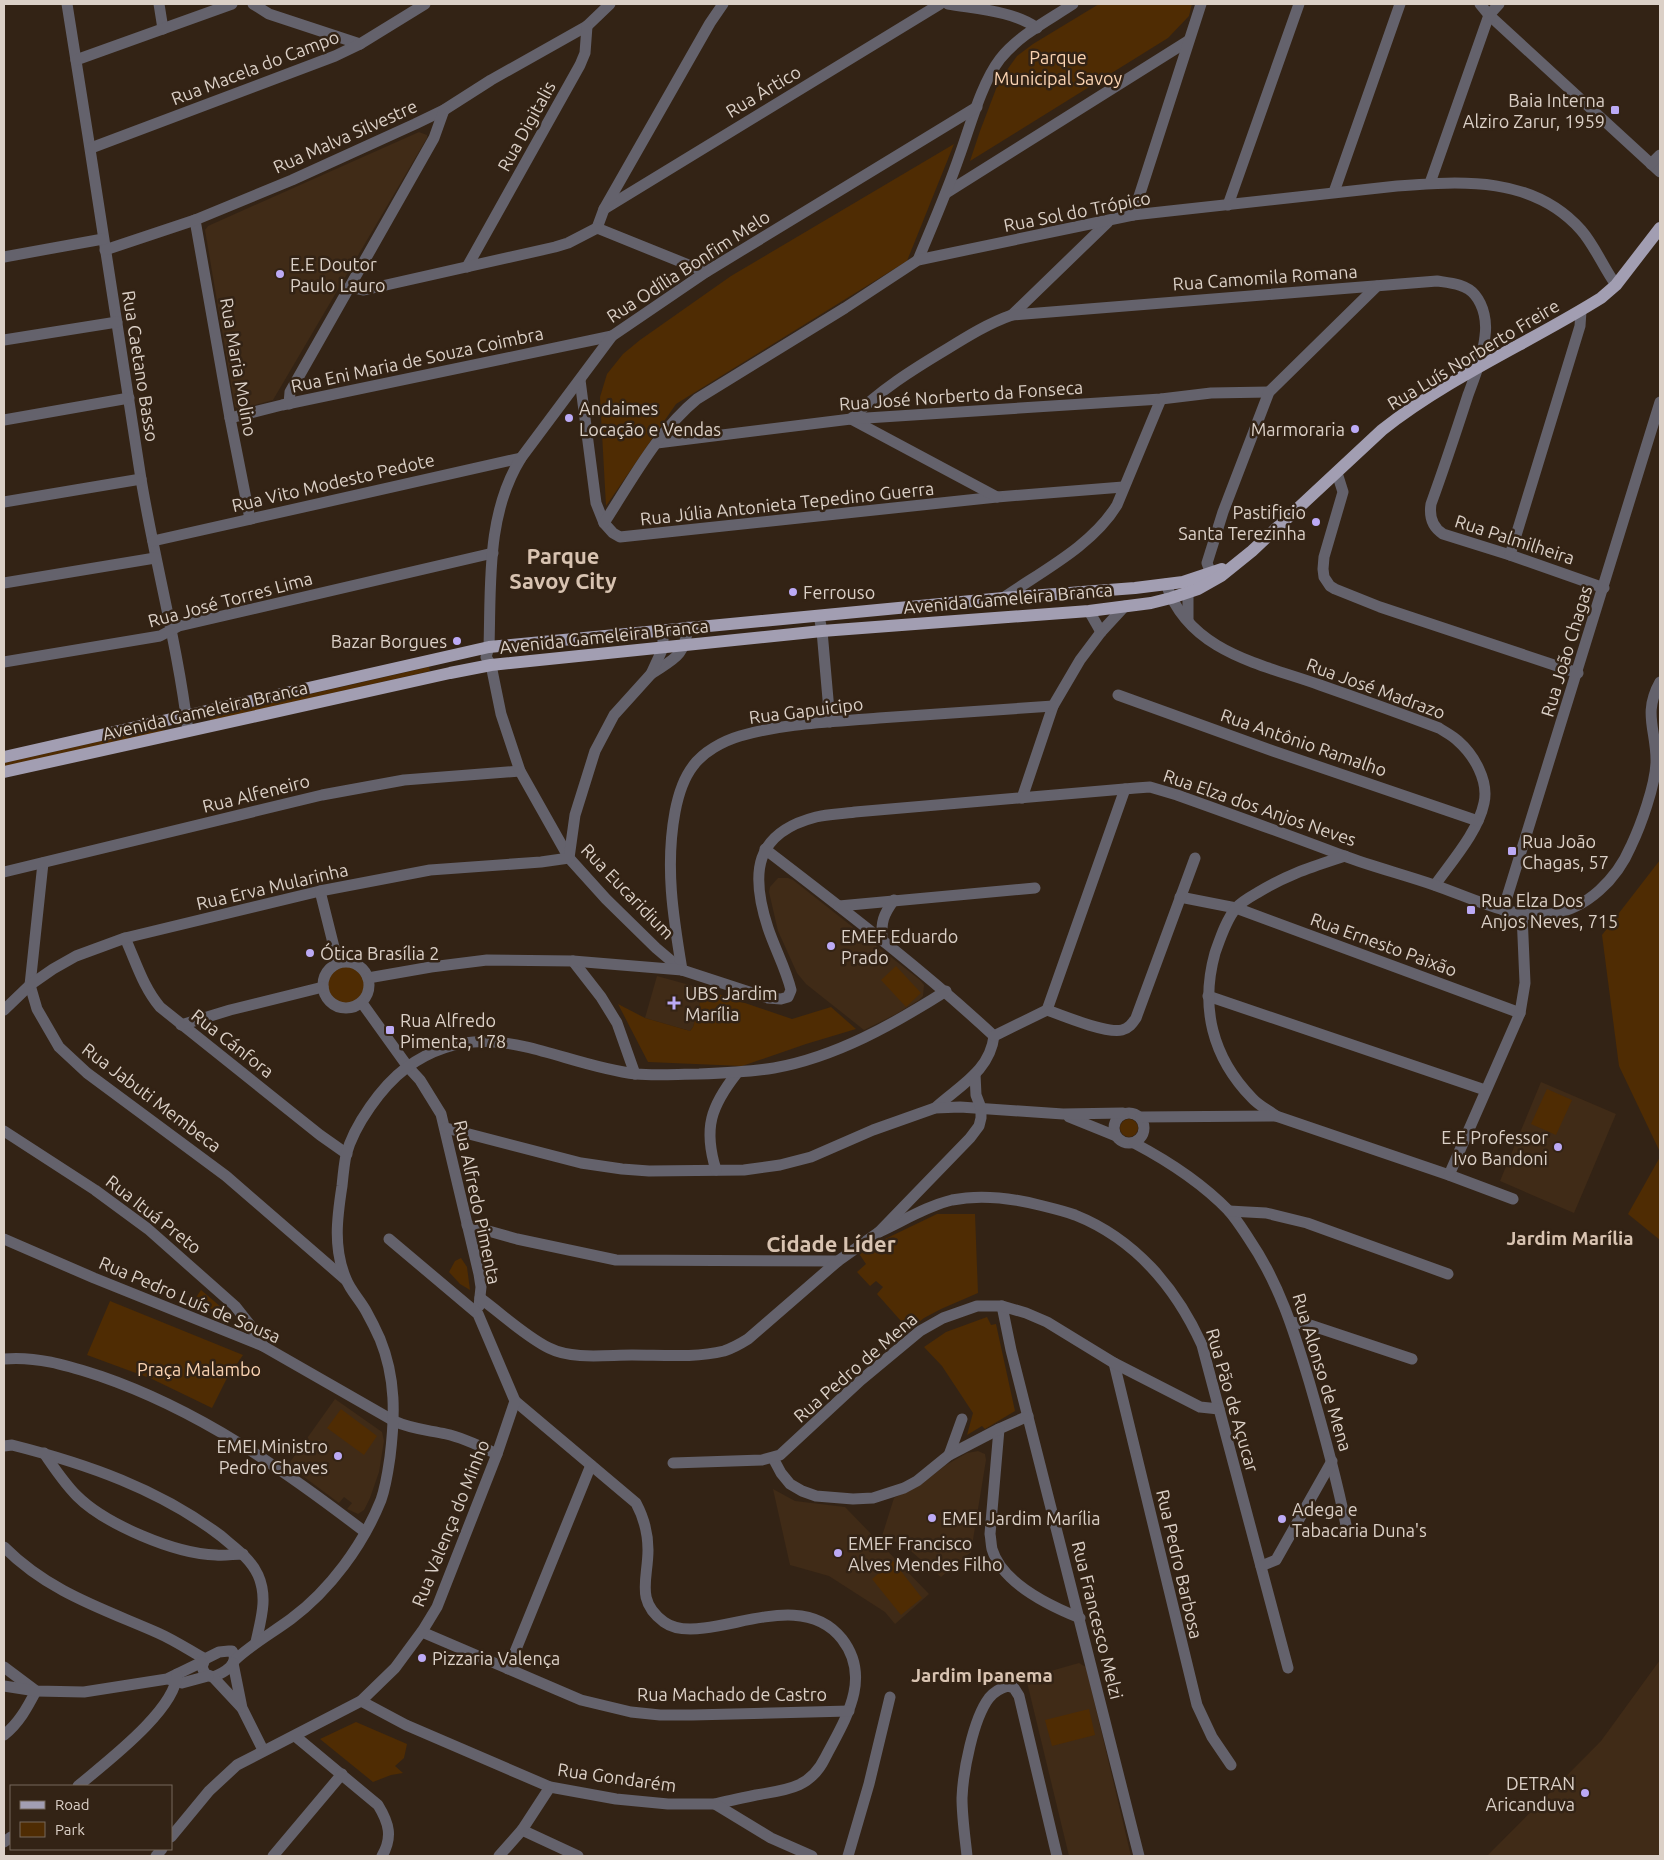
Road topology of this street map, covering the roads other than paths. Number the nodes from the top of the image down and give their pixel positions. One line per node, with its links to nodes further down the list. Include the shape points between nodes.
1 (67, 4): 22 (street, Rua Caetano Basso)
2 (159, 4): 18 (street)
3 (232, 4): 18 (street)
4 (253, 4): 21 (street, via 269,14)
5 (425, 4): 21 (street, Rua Macela do Campo)
6 (610, 4): 17 (street)
7 (723, 4): 33 (street)
8 (940, 4): 33 (street, Rua Ártico)
9 (948, 4): 19 (street, via 1015,17)
10 (1073, 4): 19 (street)
11 (1200, 4): 20 (street)
12 (1299, 4): 32 (street)
13 (1400, 4): 30 (street)
14 (1480, 4): 16 (street)
15 (1500, 4): 16 (street)
16 (1489, 15): 27 (street); 29 (street)
17 (587, 26): 24 (street, Rua Malva Silvestre); 42 (street, Rua Digitalis, via 585,53 580,65)
18 (163, 28): 22 (street)
19 (1037, 28): 23 (street, via 1001,58)
20 (1188, 40): 31 (street); 34 (street)
21 (360, 44): 25 (street, Rua Macela do Campo)
22 (76, 60): 25 (street, Rua Caetano Basso)
23 (977, 107): 31 (street); 43 (street, Rua Odília Bonfim Melo)
24 (444, 110): 35 (street, Rua Malva Silvestre, via 292,180); 46 (street, via 434,138)
25 (91, 148): 39 (street, Rua Caetano Basso)
26 (1660, 155): 27 (street)
27 (1652, 164): 28 (street)
28 (1660, 172)
29 (1430, 183): 30 (street, Rua Sol do Trópico); 44 (street, Rua Sol do Trópico, via 1507,186 1529,192 1564,213 1581,230)
30 (1334, 192): 32 (street, Rua Sol do Trópico)
31 (946, 193): 41 (street)
32 (1228, 205): 34 (street, Rua Sol do Trópico)
33 (604, 209): 37 (street)
34 (1133, 215): 36 (street, Rua Sol do Trópico)
35 (195, 220): 39 (street, Rua Malva Silvestre); 63 (street, Rua Maria Molino)
36 (1108, 221): 41 (street, Rua Sol do Trópico); 48 (street)
37 (597, 228): 42 (street, via 555,247); 43 (street)
38 (1660, 228): 44 (main road, Rua Luís Norberto Freire)
39 (104, 244): 40 (street, Rua Malva Silvestre); 49 (street, Rua Caetano Basso)
40 (4, 256)
41 (918, 260): 68 (street, Rua Sol do Trópico, via 697,399)
42 (467, 266): 46 (street, via 364,290)
43 (706, 272): 50 (street, Rua Odília Bonfim Melo)
44 (1616, 284): 47 (main road, Rua Luís Norberto Freire, via 1602,298)
45 (1377, 286): 48 (street, Rua Camomila Romana); 51 (street, Rua Camomila Romana, via 1436,281 1467,288 1482,307); 58 (street)
46 (350, 287): 62 (street, via 290,392)
47 (1581, 311): 53 (main road, Rua Luís Norberto Freire); 79 (street, via 1580,326)
48 (1012, 315): 64 (street, via 986,326 903,375)
49 (117, 322): 52 (street); 59 (street, Rua Caetano Basso)
50 (612, 336): 55 (street, Rua Odília Bonfim Melo); 62 (street, Rua Eni Maria de Souza Coimbra)
51 (1485, 336): 53 (street, via 1493,352); 54 (street, Rua Camomila Romana)
52 (4, 340)
53 (1502, 354): 54 (main road, Rua Luís Norberto Freire)
54 (1477, 368): 56 (main road, Rua Luís Norberto Freire); 57 (street, Rua Palmilheira)
55 (580, 380): 69 (street, Rua Odília Bonfim Melo); 76 (street, via 596,503)
56 (1453, 382): 57 (street, via 1461,382); 70 (main road, Rua Luís Norberto Freire, via 1382,430)
57 (1470, 391): 79 (street, Rua Palmilheira, via 1431,504 1431,520 1443,534)
58 (1269, 392): 60 (street, Rua José Norberto da Fonseca); 81 (street, via 1217,530 1207,563)
59 (129, 398): 65 (street); 71 (street, Rua Caetano Basso)
60 (1161, 398): 64 (street, Rua José Norberto da Fonseca); 72 (street)
61 (1660, 402): 66 (street, Rua João Chagas)
62 (289, 404): 63 (street, Rua Eni Maria de Souza Coimbra)
63 (230, 418): 75 (street, Rua Maria Molino)
64 (851, 419): 68 (street, Rua José Norberto da Fonseca); 73 (street)
65 (4, 420)
66 (1651, 431): 67 (street); 85 (street, Rua João Chagas)
67 (1660, 440)
68 (656, 443): 76 (street, Rua Sol do Trópico)
69 (521, 458): 75 (street, Rua Vito Modesto Pedote); 78 (street, Rua Odília Bonfim Melo, via 503,494 496,518)
70 (1337, 473): 81 (main road, Rua Luís Norberto Freire, via 1252,551); 105 (street, via 1343,492 1323,569 1330,586 1380,607)
71 (142, 479): 74 (street); 77 (street, Rua Caetano Basso)
72 (1123, 487): 73 (street, Rua Júlia Antonieta Tepedino Guerra); 87 (street, via 1110,516 1096,532)
73 (997, 497): 76 (street, Rua Júlia Antonieta Tepedino Guerra, via 626,537 613,533)
74 (4, 502)
75 (250, 519): 77 (street, Rua Vito Modesto Pedote)
76 (604, 522)
77 (152, 541): 80 (street, Rua Caetano Basso)
78 (493, 553): 96 (street, Rua José Torres Lima); 101 (street, Rua Odília Bonfim Melo)
79 (1510, 555): 85 (street, Rua Palmilheira)
80 (156, 558): 83 (street); 96 (street, Rua Caetano Basso)
81 (1212, 577): 82 (main road, Avenida Gameleira Branca); 86 (main road, Avenida Gameleira Branca)
82 (1189, 580): 84 (main road, Avenida Gameleira Branca); 86 (street)
83 (4, 583)
84 (1166, 584): 87 (main road, Avenida Gameleira Branca); 88 (street, Rua José Madrazo)
85 (1604, 588): 105 (street, Rua João Chagas)
86 (1187, 593): 88 (main road, Avenida Gameleira Branca); 94 (street)
87 (1003, 598): 89 (main road, Avenida Gameleira Branca)
88 (1171, 598): 90 (main road, Avenida Gameleira Branca); 94 (street, Rua José Madrazo)
89 (983, 600): 92 (main road, Avenida Gameleira Branca); 93 (main road)
90 (1125, 606): 91 (main road, Avenida Gameleira Branca); 99 (street)
91 (1089, 611): 93 (main road, Avenida Gameleira Branca); 99 (street)
92 (819, 616): 95 (main road, Avenida Gameleira Branca); 98 (street)
93 (983, 618): 98 (main road, Avenida Gameleira Branca)
94 (1188, 620): 118 (street, Rua José Madrazo, via 1204,636 1246,661 1439,728 1456,739 1479,770 1484,786 1485,802)
95 (688, 627): 97 (main road, Avenida Gameleira Branca); 100 (street)
96 (170, 630): 103 (street, Rua José Torres Lima, via 160,636); 110 (street, Rua Caetano Basso)
97 (663, 630): 101 (main road, Avenida Gameleira Branca); 102 (street)
98 (822, 631): 100 (main road, Avenida Gameleira Branca); 111 (street)
99 (1101, 632): 109 (street)
100 (686, 645): 102 (main road, Avenida Gameleira Branca); 106 (street, via 675,658)
101 (488, 648): 104 (street, Rua Eucaridium, via 496,656); 110 (main road, Avenida Gameleira Branca)
102 (663, 648): 104 (main road, Avenida Gameleira Branca); 106 (street)
103 (4, 662)
104 (491, 665): 112 (main road, Avenida Gameleira Branca); 114 (street, Rua Eucaridium, via 501,714)
105 (1578, 673): 132 (street, Rua João Chagas)
106 (651, 674): 121 (street, via 614,715 595,752 575,815)
107 (1660, 682): 133 (street, Rua Elza dos Anjos Neves, via 1651,706 1656,762 1654,778 1631,846 1618,871 1577,906 1552,914)
108 (1118, 695): 118 (street, Rua Antônio Ramalho)
109 (1052, 706): 111 (street, Rua Gapuicipo); 117 (street)
110 (186, 716): 112 (street, Rua Caetano Basso); 113 (main road, Avenida Gameleira Branca)
111 (830, 722): 138 (street, Rua Gapuicipo, via 738,736 703,755 692,767 682,787 671,833 670,884)
112 (188, 732): 115 (main road, Avenida Gameleira Branca)
113 (4, 757)
114 (520, 771): 121 (street, Rua Eucaridium); 123 (street, Rua Alfeneiro, via 404,780 322,795)
115 (4, 772)
116 (1125, 789): 117 (street, Rua Elza dos Anjos Neves); 120 (street, Rua Elza dos Anjos Neves, via 1150,787 1177,795); 146 (street)
117 (1022, 798): 119 (street, Rua Elza dos Anjos Neves, via 817,817 784,831)
118 (1478, 821): 125 (street, Rua José Madrazo)
119 (765, 849): 130 (street); 138 (street, via 759,869 760,904 790,984 788,997 768,998)
120 (1346, 856): 125 (street, Rua Elza dos Anjos Neves); 131 (street, via 1280,879)
121 (570, 858): 127 (street, Rua Erva Mularinha, via 430,870); 138 (street, Rua Eucaridium, via 606,899)
122 (1195, 858): 128 (street)
123 (43, 863): 124 (street, Rua Alfeneiro); 140 (street, Rua Jabuti Membeca)
124 (4, 872)
125 (1435, 885): 132 (street, Rua Elza dos Anjos Neves)
126 (1035, 888): 129 (street)
127 (320, 891): 134 (street, Rua Erva Mularinha); 137 (street)
128 (1180, 896): 131 (street, Rua Ernesto Paixão); 146 (street, via 1132,1025 1110,1031)
129 (894, 900): 130 (street); 135 (street, via 884,914)
130 (839, 906): 135 (street)
131 (1236, 908): 143 (street, via 1219,941 1209,974); 147 (street, Rua Ernesto Paixão)
132 (1503, 910): 133 (street, Rua Elza dos Anjos Neves)
133 (1522, 914): 147 (street, via 1525,983)
134 (126, 938): 140 (street, Rua Erva Mularinha, via 76,956); 148 (street, Rua Cánfora, via 150,995)
135 (882, 940): 142 (street)
136 (573, 961): 138 (street); 139 (street, via 487,960); 152 (street, via 617,1023)
137 (338, 963): 139 (street, via 353,963); 141 (street, via 326,972)
138 (682, 970)
139 (368, 978): 144 (street, via 369,992)
140 (30, 985): 145 (street, Rua Erva Mularinha); 176 (street, Rua Jabuti Membeca, via 37,1009 50,1032 78,1066 226,1176)
141 (323, 987): 144 (street, via 334,1006 349,1009); 148 (street)
142 (946, 991): 149 (street); 151 (street, via 895,1022 832,1051 800,1062)
143 (1208, 996): 154 (street); 159 (street, via 1211,1027 1236,1079 1252,1099)
144 (362, 1003): 150 (street, Rua Alfredo Pimenta)
145 (4, 1010)
146 (1047, 1010): 149 (street)
147 (1520, 1012): 154 (street)
148 (181, 1025): 165 (street, Rua Cánfora)
149 (994, 1036): 153 (street, via 990,1056)
150 (408, 1067): 152 (street, via 451,1044 502,1041); 161 (street, Rua Alfredo Pimenta, via 431,1096); 165 (street, via 387,1086 365,1114)
151 (737, 1073): 152 (street); 166 (street, via 720,1096 712,1114 709,1150)
152 (636, 1074)
153 (976, 1074): 155 (street); 156 (street, via 976,1095)
154 (1486, 1090): 167 (street)
155 (935, 1108): 156 (street); 166 (street, via 811,1157 744,1170)
156 (981, 1108): 158 (street); 171 (street, via 979,1126 970,1138)
157 (1123, 1113): 158 (street); 160 (street); 163 (street, via 1114,1126)
158 (1063, 1114): 163 (street)
159 (1276, 1116): 160 (street); 167 (street)
160 (1141, 1117): 164 (street, via 1145,1125 1144,1134)
161 (446, 1128): 166 (street, via 581,1163 650,1171); 170 (street, Rua Alfredo Pimenta)
162 (4, 1131): 181 (street, Rua Ituá Preto, via 148,1229 235,1306)
163 (1116, 1136): 164 (street, via 1124,1142)
164 (1134, 1143): 169 (street, Rua Alonso de Mena, via 1182,1171)
165 (347, 1154): 176 (street, via 336,1224)
166 (716, 1170)
167 (1449, 1175): 168 (street)
168 (1513, 1199)
169 (1229, 1211): 175 (street, via 1266,1213 1307,1223); 180 (street, Rua Alonso de Mena, via 1263,1259)
170 (467, 1226): 174 (street, via 616,1260); 177 (street, Rua Alfredo Pimenta, via 479,1274)
171 (879, 1232): 174 (street); 186 (street, Rua Pão de Açucar, via 952,1200 986,1197 1008,1198 1052,1208 1103,1229 1139,1254 1181,1303 1202,1345)
172 (4, 1239): 181 (street, Rua Pedro Luís de Sousa)
173 (389, 1239): 179 (street)
174 (838, 1261): 177 (street, via 748,1339 734,1348 704,1354 587,1355 560,1352 548,1348)
175 (1448, 1274)
176 (346, 1280): 189 (street, via 367,1313 386,1358 394,1401)
177 (480, 1298): 179 (street, Rua Alfredo Pimenta)
178 (1002, 1306): 184 (street, Rua Pedro de Mena, via 1047,1322); 187 (street, Rua Francesco Melzi); 195 (street, Rua Pedro de Mena, via 961,1310 920,1331 861,1380 791,1446)
179 (478, 1314): 185 (street)
180 (1292, 1322): 183 (street); 196 (street, Rua Alonso de Mena)
181 (263, 1346): 189 (street, Rua Pedro Luís de Sousa)
182 (4, 1359): 200 (street, via 54,1362 122,1384 176,1407 250,1449)
183 (1412, 1359)
184 (1114, 1363): 186 (street, Rua Pedro de Mena, via 1200,1407); 223 (street, Rua Pedro Barbosa, via 1197,1705)
185 (515, 1401): 193 (street, Rua Valença do Minho); 198 (street, Rua Gondarém)
186 (1219, 1409): 203 (street, Rua Pão de Açucar)
187 (1028, 1416): 190 (street); 204 (street, Rua Francesco Melzi)
188 (962, 1419): 194 (street)
189 (394, 1421): 193 (street, Rua Pedro Luís de Sousa, via 410,1428 465,1439); 200 (street, via 385,1489)
190 (999, 1429): 194 (street); 204 (street, via 990,1534 992,1549 999,1564 1027,1591)
191 (4, 1446): 192 (street)
192 (44, 1453): 202 (street, via 122,1479 182,1510); 202 (street, via 78,1497 107,1518 166,1546 215,1555)
193 (497, 1454): 205 (street, Rua Valença do Minho, via 445,1590)
194 (949, 1454): 195 (street, via 904,1488 872,1498 853,1499 816,1496 802,1491 790,1484)
195 (773, 1458): 197 (street, Rua Pedro de Mena)
196 (1332, 1461): 199 (street, Rua Alonso de Mena); 203 (street, via 1276,1560)
197 (673, 1463)
198 (591, 1465): 211 (street); 219 (street, Rua Gondarém, via 636,1503 644,1518 648,1548 644,1592 654,1614 676,1628 695,1630 774,1616 799,1615 822,1622 847,1646 854,1665 856,1683)
199 (1346, 1525)
200 (365, 1532): 206 (street, via 336,1576 318,1596 292,1619)
201 (4, 1547): 208 (street, via 14,1558 66,1593 160,1633)
202 (243, 1554): 206 (street, via 258,1576 263,1596)
203 (1261, 1566): 210 (street, Rua Pão de Açucar)
204 (1080, 1618): 238 (street, Rua Francesco Melzi)
205 (422, 1632): 211 (street, Rua Machado de Castro); 217 (street, Rua Valença do Minho, via 395,1668)
206 (255, 1643): 207 (street)
207 (233, 1658): 208 (street, via 219,1652); 212 (street, via 224,1671); 218 (street)
208 (204, 1661): 212 (street, via 203,1670); 213 (street)
209 (4, 1667): 215 (street)
210 (1288, 1668)
211 (508, 1669): 219 (street, Rua Machado de Castro, via 581,1700 631,1712 692,1715)
212 (211, 1677): 213 (street, via 189,1682); 218 (street)
213 (173, 1679): 215 (street, via 84,1692); 225 (street, via 161,1710)
214 (4, 1686): 215 (street)
215 (36, 1691): 220 (street, via 24,1713)
216 (890, 1697): 235 (street)
217 (361, 1702): 221 (street, Rua Valença do Minho); 226 (street, Rua Gondarém, via 406,1725)
218 (242, 1708): 222 (street)
219 (849, 1711): 227 (street, Rua Gondarém, via 821,1766 797,1787)
220 (4, 1735)
221 (296, 1736): 222 (street, Rua Valença do Minho); 224 (street)
222 (263, 1750): 229 (street, Rua Valença do Minho, via 222,1777)
223 (1231, 1766)
224 (342, 1774): 230 (street); 231 (street, via 378,1805 386,1819 389,1837)
225 (79, 1785)
226 (550, 1787): 227 (street, Rua Gondarém, via 659,1803); 228 (street)
227 (715, 1804): 234 (street, via 771,1838)
228 (522, 1830): 232 (street); 233 (street)
229 (172, 1836)
230 (273, 1856)
231 (382, 1856)
232 (499, 1856)
233 (578, 1856)
234 (812, 1856)
235 (848, 1856)
236 (967, 1856): 237 (street, via 962,1800 964,1772 985,1704 990,1696 1012,1687 1019,1696)
237 (1057, 1856)
238 (1139, 1856)

